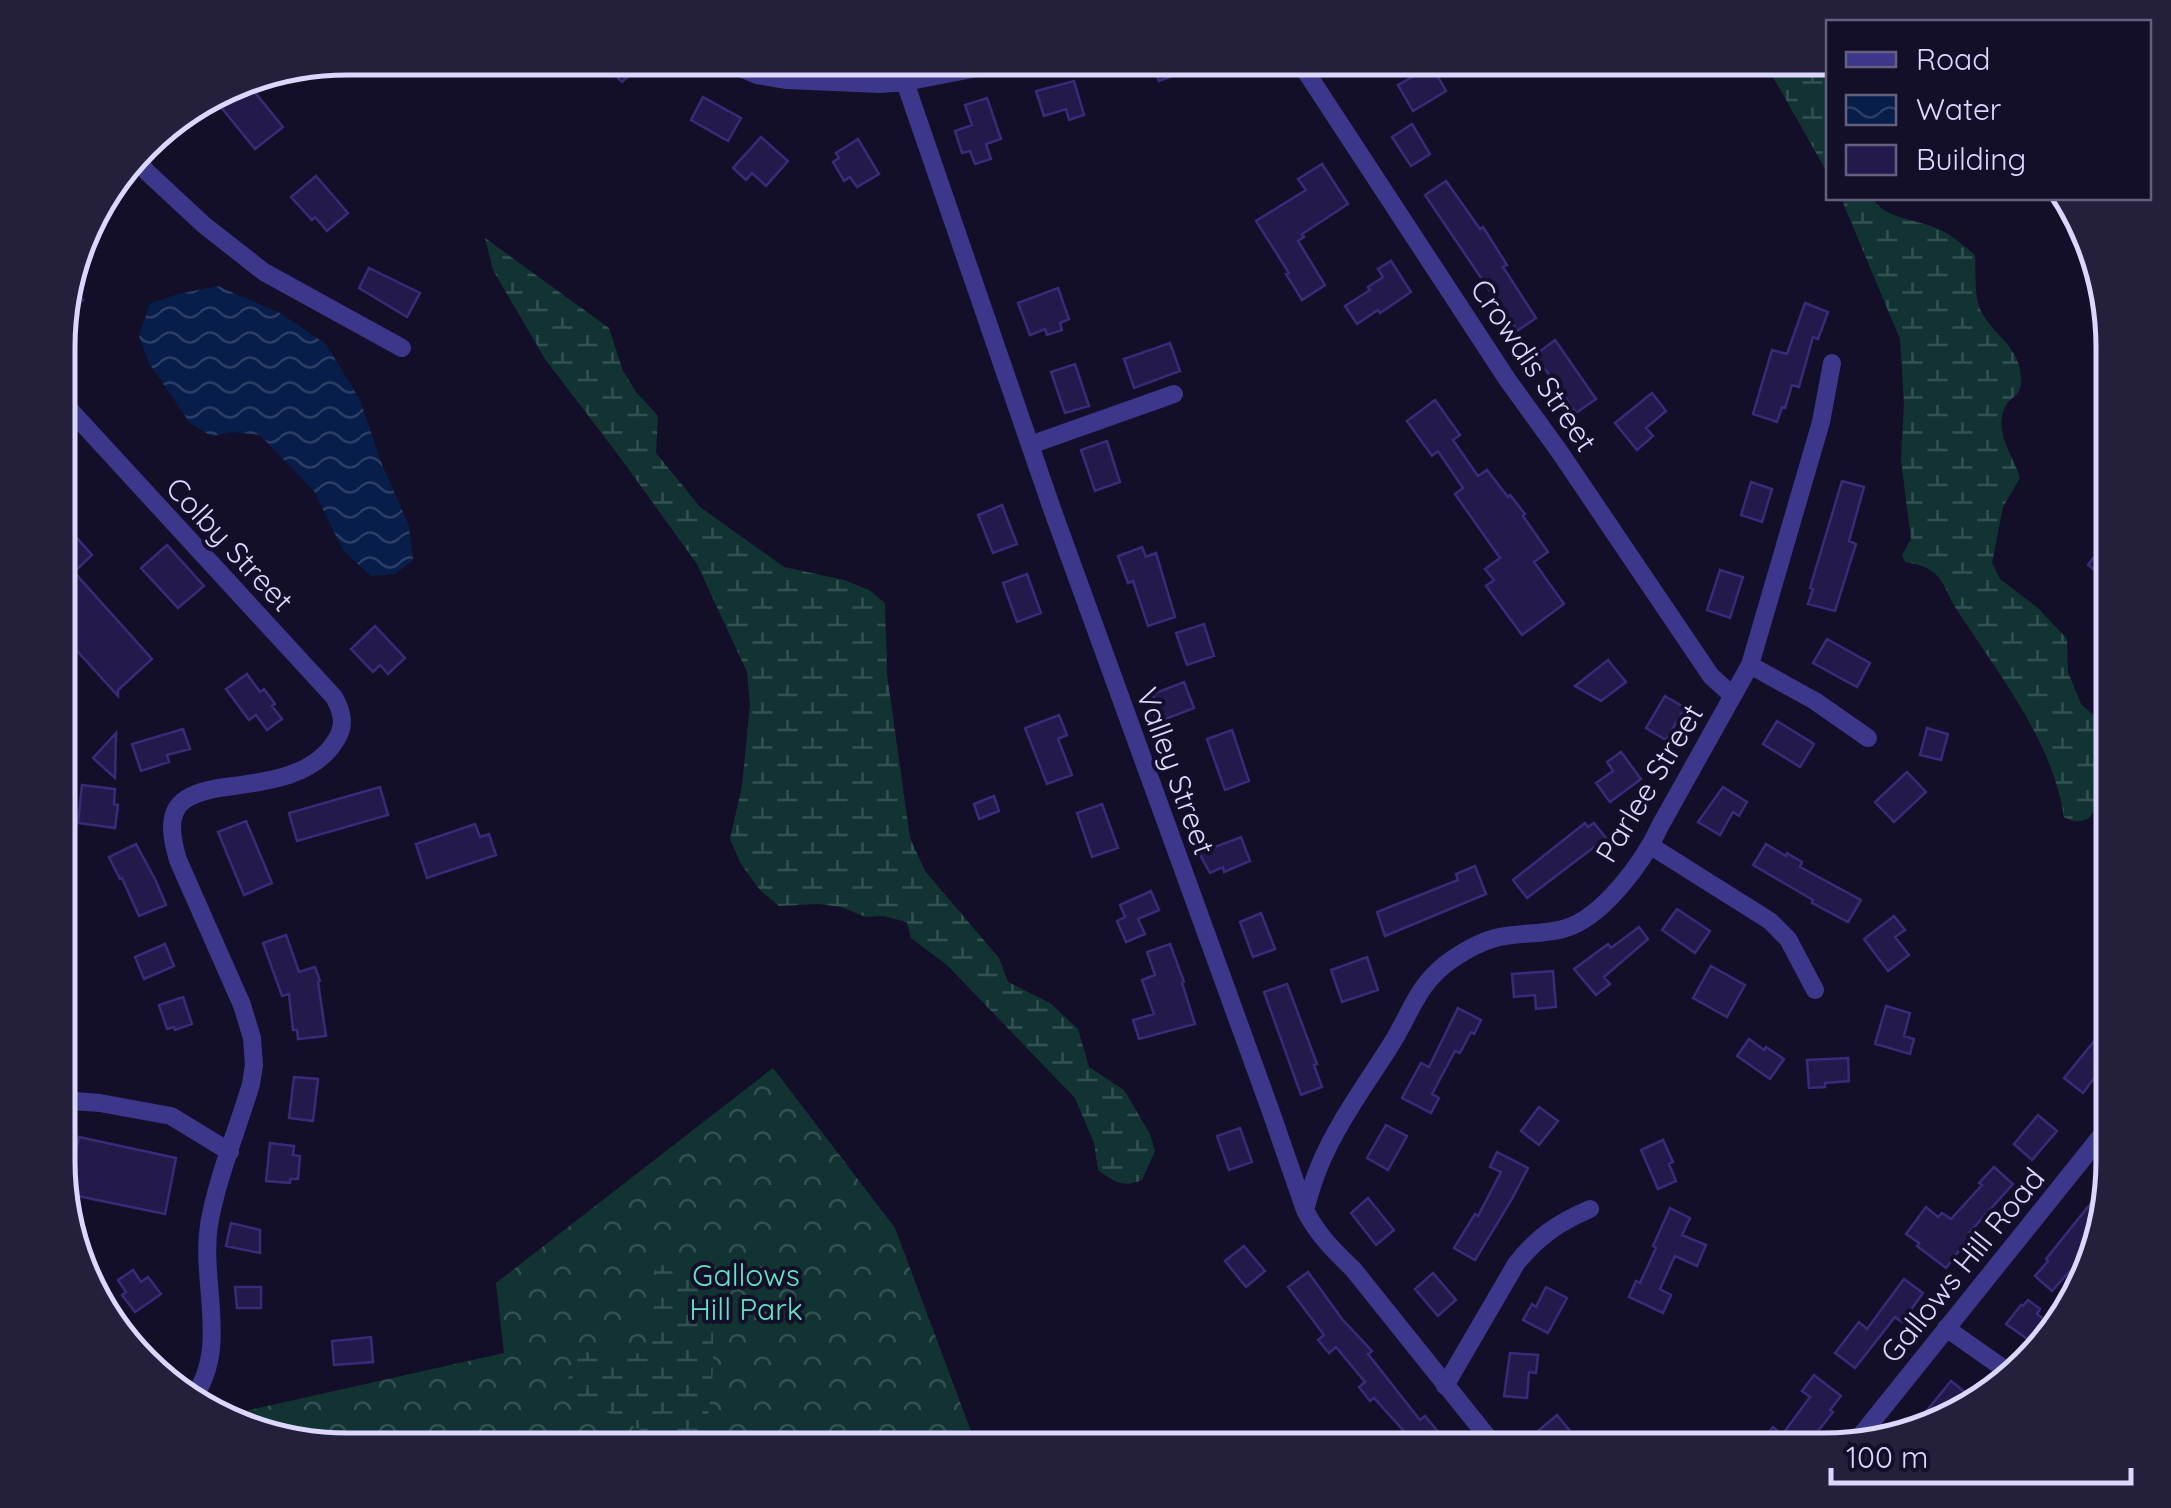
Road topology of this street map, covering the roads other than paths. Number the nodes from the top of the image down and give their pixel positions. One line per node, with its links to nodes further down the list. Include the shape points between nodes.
1 (759, 75): 5 (street)
2 (904, 75): 5 (street, Valley Street)
3 (940, 75): 5 (street)
4 (1309, 76): 13 (street, Crowdis Street, via 1507,379 1712,676)
5 (906, 82): 11 (street, Valley Street)
6 (144, 166): 7 (street, via 264,272)
7 (402, 348)
8 (1832, 363): 12 (street, Parlee Street)
9 (1174, 394): 11 (street)
10 (75, 415): 19 (street, Colby Street, via 342,712 334,744 309,766 210,790 182,802 174,814 178,860 252,1038 251,1084)
11 (1030, 445): 20 (street, Valley Street)
12 (1750, 665): 13 (street, Parlee Street); 14 (street)
13 (1733, 696): 15 (street, Parlee Street)
14 (1868, 738)
15 (1651, 846): 16 (street, via 1770,920 1788,938); 20 (street, Parlee Street, via 1581,922 1495,938 1433,975 1334,1134)
16 (1815, 990)
17 (76, 1102): 19 (street, via 170,1116)
18 (2095, 1143): 22 (street, Gallows Hill Road)
19 (230, 1152): 25 (street, via 209,1223 212,1349)
20 (1305, 1210): 24 (street, Valley Street)
21 (1590, 1210): 24 (street, via 1554,1227 1526,1251)
22 (1946, 1328): 23 (street); 26 (street, Gallows Hill Road)
23 (2002, 1367)
24 (1446, 1386): 27 (street, Valley Street)
25 (198, 1388)
26 (1866, 1429)
27 (1484, 1433)

